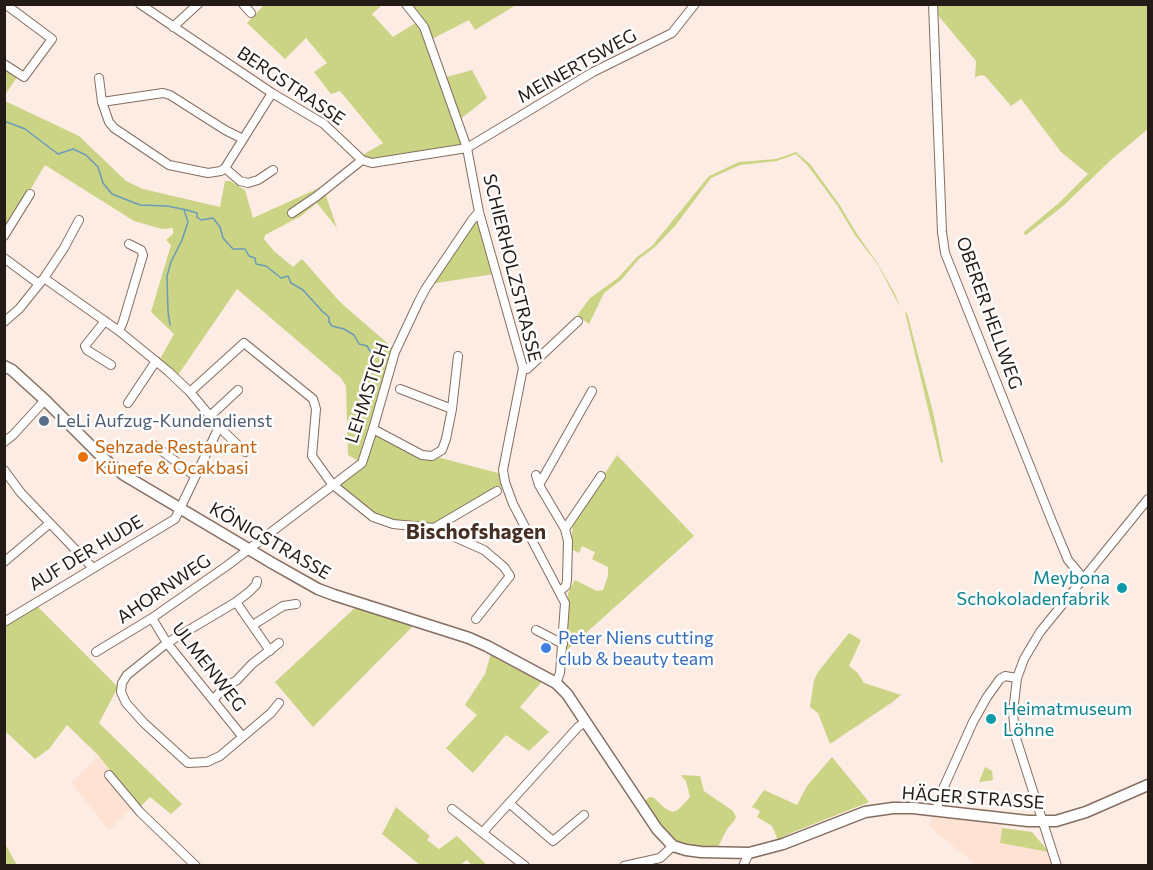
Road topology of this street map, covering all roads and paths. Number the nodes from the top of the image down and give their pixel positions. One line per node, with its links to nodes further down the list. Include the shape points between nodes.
1 (5, 4): 10 (street, via 52,39 24,77)
2 (140, 4): 9 (street, BERGSTRASSE)
3 (198, 4): 9 (street)
4 (243, 4): 8 (street)
5 (406, 4): 15 (street, SCHIERHOLZSTRASSE, via 424,27)
6 (695, 4): 15 (street, MEINERTSWEG, via 665,38 600,68)
7 (933, 4): 64 (street, OBERER HELLWEG, via 945,253 1068,560)
8 (251, 13)
9 (173, 27): 12 (street, BERGSTRASSE)
10 (4, 64)
11 (99, 78): 13 (street)
12 (272, 93): 14 (street); 16 (street, BERGSTRASSE, via 324,124)
13 (102, 102): 14 (street, via 164,93); 17 (street, via 114,128 169,165 208,173)
14 (243, 139): 17 (street)
15 (467, 148): 16 (street, via 372,163); 20 (street, SCHIERHOLZSTRASSE)
16 (362, 160): 21 (street)
17 (225, 168): 18 (street, via 248,183)
18 (273, 170)
19 (30, 194): 23 (street)
20 (479, 212): 35 (street, SCHIERHOLZSTRASSE); 45 (street, LEHMSTICH, via 419,301 396,352)
21 (292, 213)
22 (79, 220): 26 (street)
23 (4, 236)
24 (129, 244): 30 (street, via 143,255)
25 (4, 258): 26 (street)
26 (41, 281): 27 (street); 29 (street)
27 (105, 321): 30 (street); 33 (street, via 86,346)
28 (578, 321): 35 (street, via 527,369)
29 (4, 322)
30 (119, 331): 32 (street)
31 (458, 356): 42 (street)
32 (156, 361): 39 (street); 41 (street)
33 (111, 365)
34 (4, 366): 40 (main road, KÖNIGSTRASSE)
35 (523, 368): 66 (street, SCHIERHOLZSTRASSE, via 503,470 513,504)
36 (238, 390): 43 (street)
37 (400, 390): 42 (street)
38 (591, 391): 54 (street)
39 (190, 392): 43 (street); 53 (street, via 244,343 313,399 316,409 312,456)
40 (45, 400): 46 (street); 57 (main road, KÖNIGSTRASSE, via 124,475)
41 (128, 403)
42 (452, 410): 45 (street, via 447,439 442,450 432,456 422,455)
43 (209, 417): 44 (street)
44 (219, 427): 48 (street); 51 (street)
45 (374, 429): 53 (street, LEHMSTICH, via 362,463)
46 (4, 442)
47 (154, 446): 51 (street)
48 (245, 452)
49 (4, 470): 58 (street)
50 (536, 475): 54 (street)
51 (195, 476): 57 (street)
52 (601, 476): 60 (street)
53 (332, 484): 59 (street, via 373,517 393,524); 61 (street, LEHMSTICH)
54 (539, 485): 60 (street)
55 (498, 490): 59 (street)
56 (1149, 499): 64 (street)
57 (181, 509): 61 (main road, KÖNIGSTRASSE); 63 (street, AUF DER HUDE, via 175,519)
58 (49, 524): 62 (street); 63 (street)
59 (434, 528): 70 (street, via 484,550 510,576)
60 (565, 529): 66 (street, via 567,580)
61 (248, 549): 69 (street, AHORNWEG); 80 (main road, KÖNIGSTRASSE, via 318,589 469,638)
62 (4, 562)
63 (93, 568): 71 (street, AUF DER HUDE)
64 (1084, 579): 79 (street, via 1040,632)
65 (257, 581): 67 (street)
66 (560, 591): 76 (street, SCHIERHOLZSTRASSE, via 565,603)
67 (236, 602): 72 (street); 74 (street)
68 (296, 604): 72 (street, via 283,606)
69 (152, 618): 74 (street, ULMENWEG); 78 (street, AHORNWEG)
70 (476, 619)
71 (4, 622)
72 (253, 625): 77 (street)
73 (536, 630): 76 (street)
74 (167, 643): 81 (street, ULMENWEG); 84 (street, via 122,683 126,703 188,763 212,760)
75 (279, 644): 77 (street)
76 (563, 644): 80 (street, SCHIERHOLZSTRASSE)
77 (270, 651): 81 (street)
78 (96, 652)
79 (1017, 678): 89 (street, via 1000,679 987,697); 91 (street, via 1012,712 1015,735)
80 (556, 683): 83 (main road)
81 (213, 700): 84 (street, ULMENWEG)
82 (279, 703): 84 (street)
83 (585, 722): 87 (street); 93 (main road, via 657,829)
84 (242, 736)
85 (109, 774): 95 (street, via 160,833)
86 (1149, 785): 91 (main road, HÄGER STRASSE, via 1074,816)
87 (509, 803): 90 (street, via 553,842); 92 (street)
88 (452, 809): 92 (street)
89 (936, 811): 91 (main road, HÄGER STRASSE); 94 (main road, HÄGER STRASSE, via 893,808 865,812)
90 (584, 815)
91 (1042, 821): 99 (street)
92 (483, 832): 96 (street)
93 (673, 846): 94 (main road, HÄGER STRASSE, via 701,852); 97 (street, via 660,858)
94 (749, 853): 98 (street)
95 (196, 866)
96 (525, 866)
97 (624, 866)
98 (743, 866)
99 (1057, 866)

